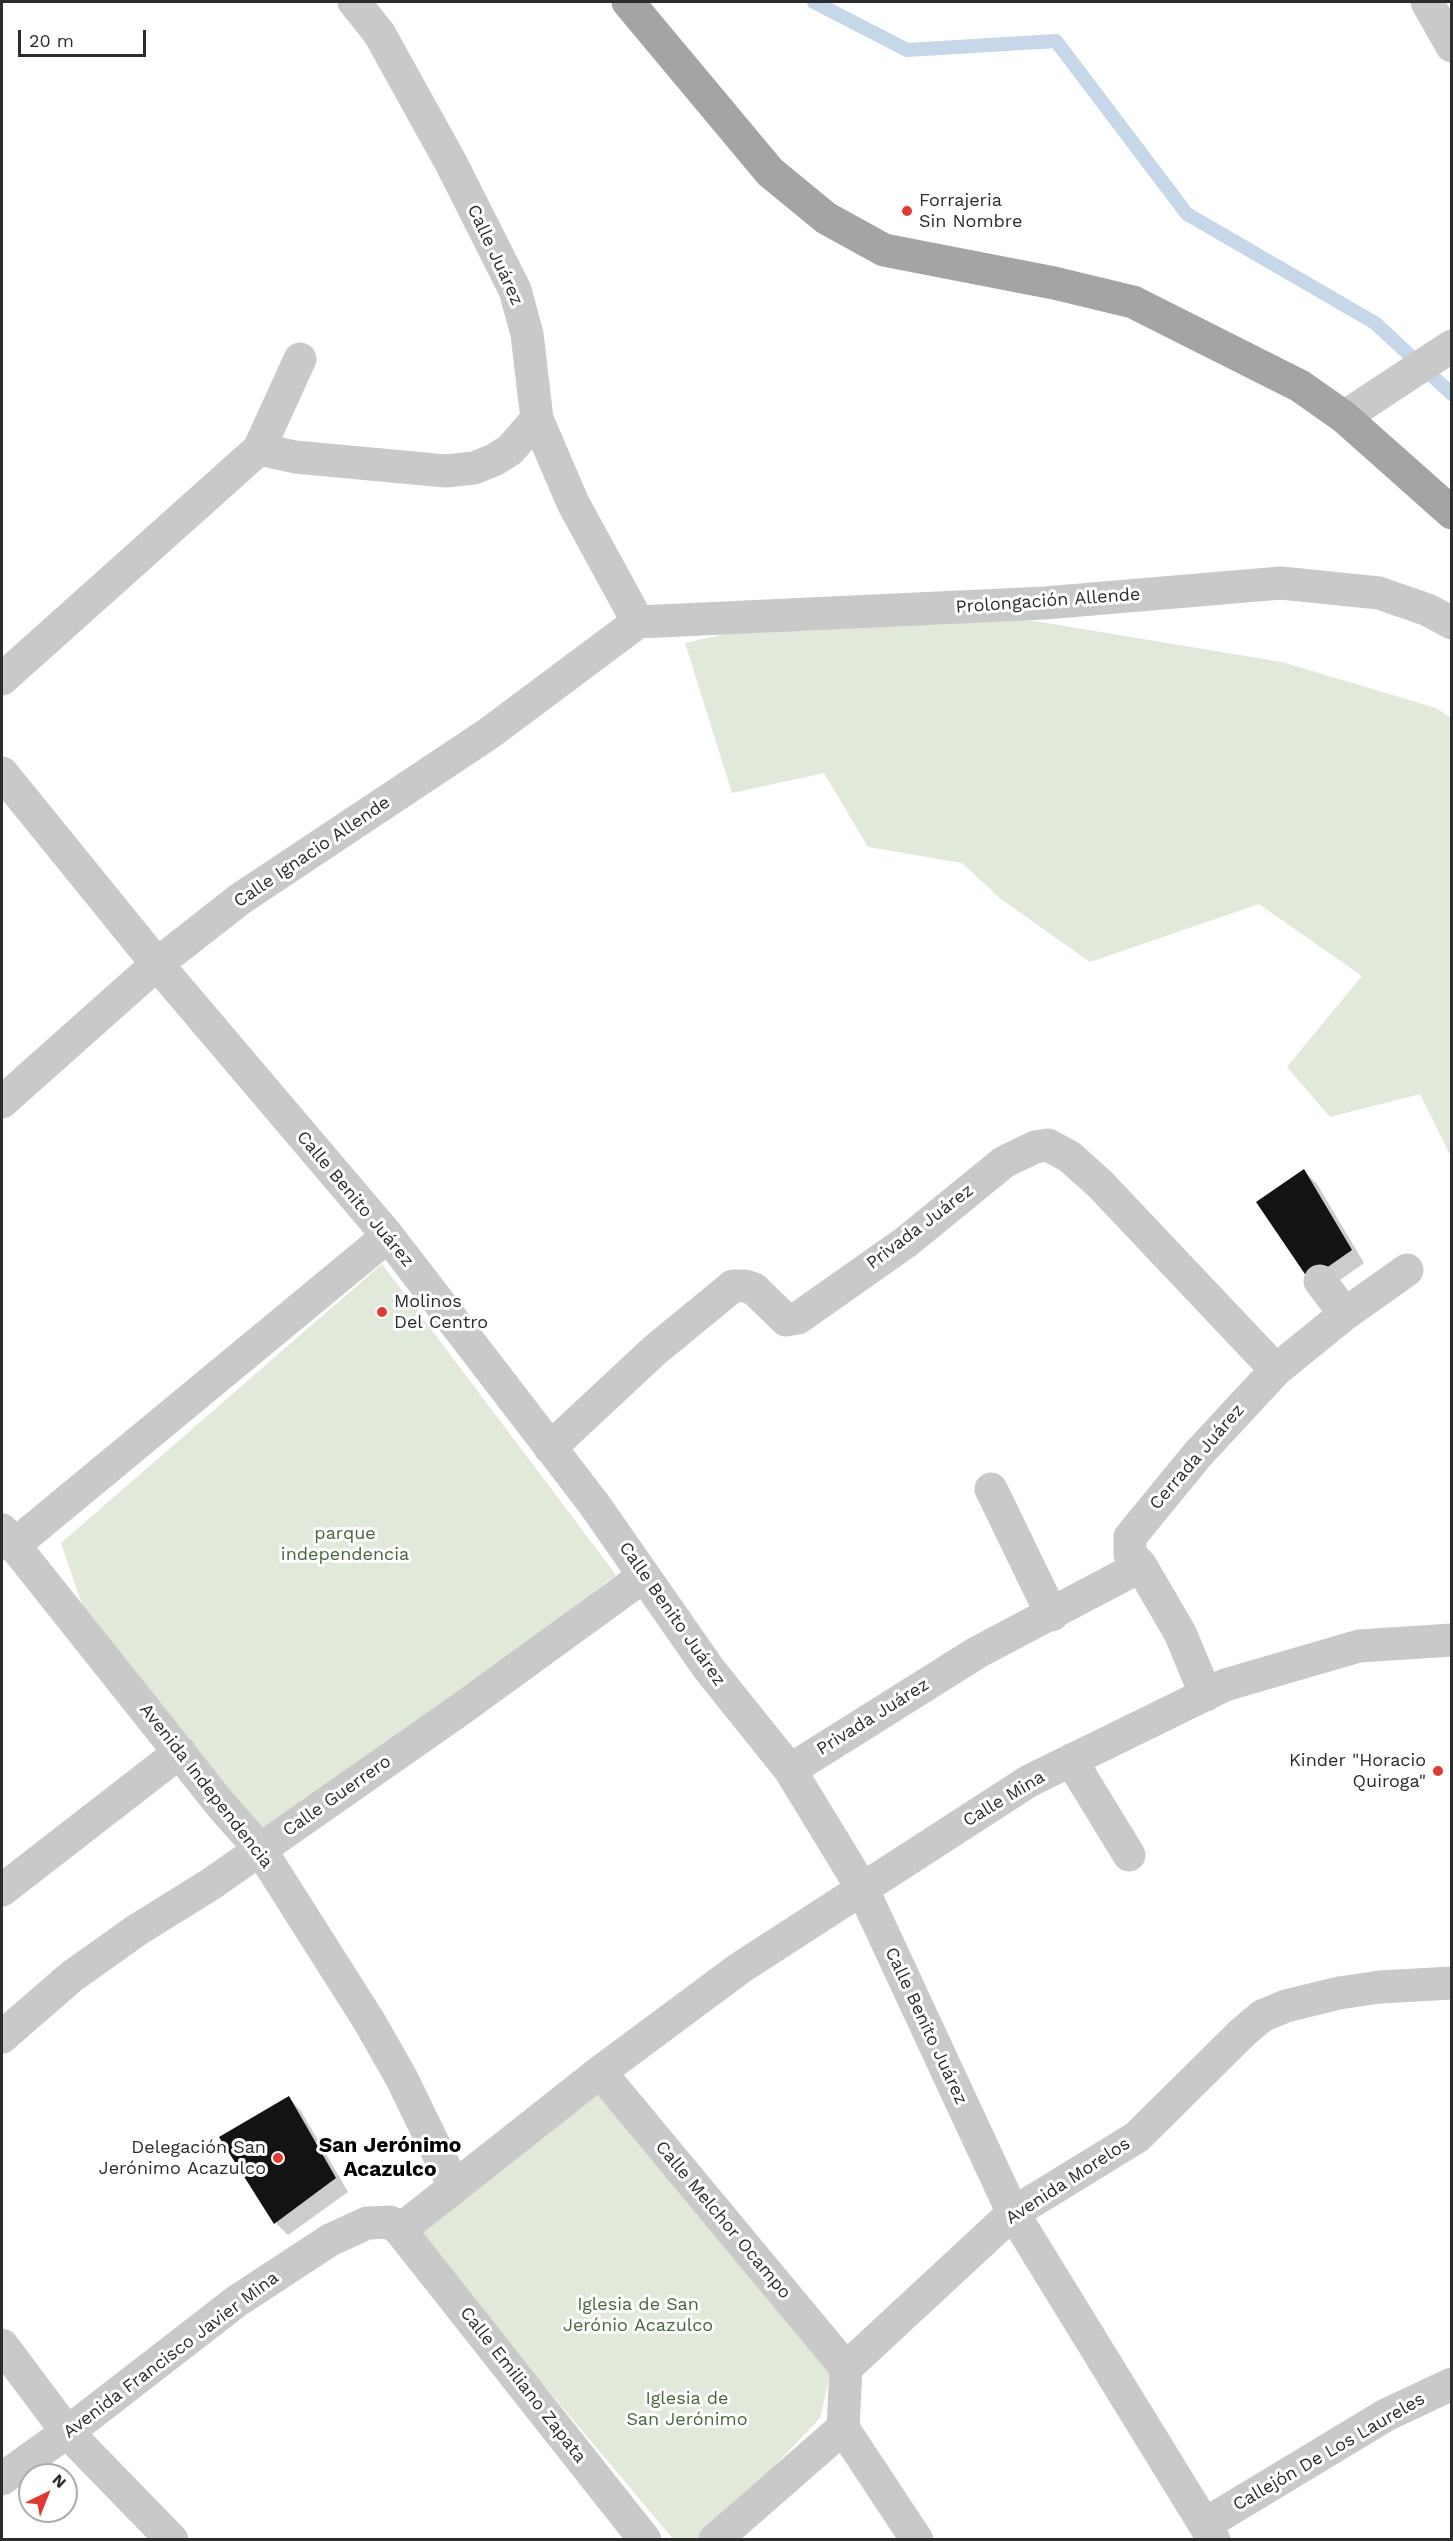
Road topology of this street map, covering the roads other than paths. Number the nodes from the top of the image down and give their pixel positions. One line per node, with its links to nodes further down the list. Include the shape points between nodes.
1 (354, 2): 8 (street, Calle Juárez, via 384,43 451,163 514,290 527,334)
2 (628, 2): 7 (main road, via 770,172 826,218 884,250 1133,302 1300,386)
3 (1427, 2): 4 (street)
4 (1452, 45)
5 (1452, 345): 7 (street)
6 (300, 359): 9 (street)
7 (1344, 417): 10 (main road)
8 (537, 419): 9 (street, via 510,450 474,468 446,471); 11 (street, Calle Juárez, via 573,503)
9 (259, 449): 13 (street)
10 (1452, 513)
11 (638, 622): 12 (street, Prolongación Allende, via 1045,603 1281,583 1379,593); 15 (street, Calle Ignacio Allende, via 488,734 240,899)
12 (1452, 623)
13 (2, 679)
14 (2, 773): 15 (street, Calle Benito Juárez)
15 (157, 964): 16 (street, Calle Ignacio Allende); 17 (street, Calle Benito Juárez)
16 (2, 1102)
17 (388, 1236): 22 (street, Calle Benito Juárez); 24 (street)
18 (1407, 1270): 20 (street, Cerrada Juárez)
19 (1320, 1281): 20 (street)
20 (1345, 1314): 21 (street, Cerrada Juárez)
21 (1276, 1370): 22 (street, Privada Juárez, via 1100,1185 1070,1157 1048,1145 1004,1162 906,1242 798,1318 786,1320 754,1289 733,1286 656,1350); 25 (street, Cerrada Juárez, via 1136,1527 1130,1554)
22 (550, 1448): 26 (street, Calle Benito Juárez)
23 (991, 1489): 27 (street)
24 (8, 1538): 30 (street, Avenida Independencia)
25 (1141, 1566): 27 (street, Privada Juárez); 29 (street, Cerrada Juárez, via 1180,1633)
26 (644, 1576): 32 (street, Calle Benito Juárez, via 709,1669); 33 (street, Calle Guerrero, via 461,1710)
27 (1052, 1615): 32 (street, Privada Juárez, via 969,1657)
28 (1452, 1640): 29 (street, Calle Mina, via 1359,1646 1226,1685)
29 (1206, 1695): 31 (street, Calle Mina)
30 (180, 1752): 33 (street, Avenida Independencia); 36 (street)
31 (1071, 1760): 34 (street); 35 (street, Calle Mina, via 1029,1781)
32 (790, 1770): 35 (street, Calle Benito Juárez)
33 (260, 1849): 38 (street, Calle Guerrero, via 81,1970); 40 (street, Avenida Independencia, via 369,2021)
34 (1129, 1855)
35 (862, 1888): 39 (street, Calle Mina, via 740,1968); 41 (street, Calle Benito Juárez)
36 (2, 1890)
37 (1452, 1983): 41 (street, Avenida Morelos, via 1339,1993 1263,2016 1137,2137)
38 (2, 2037)
39 (603, 2070): 40 (street); 44 (street, Calle Melchor Ocampo)
40 (454, 2186): 42 (street)
41 (1013, 2213): 44 (street, Avenida Morelos); 49 (street, Calle Benito Juárez)
42 (400, 2230): 47 (street, Avenida Francisco Javier Mina, via 390,2222 367,2223 330,2240 237,2301); 51 (street, Calle Emiliano Zapata)
43 (2, 2345): 47 (street)
44 (846, 2368): 46 (street)
45 (1452, 2384): 49 (street, Callejón De Los Laureles, via 1386,2415)
46 (843, 2428): 52 (street); 53 (street)
47 (67, 2432): 48 (street, Avenida Francisco Javier Mina); 50 (street)
48 (2, 2479)
49 (1211, 2531)
50 (158, 2535)
51 (645, 2540)
52 (715, 2540)
53 (917, 2540)

